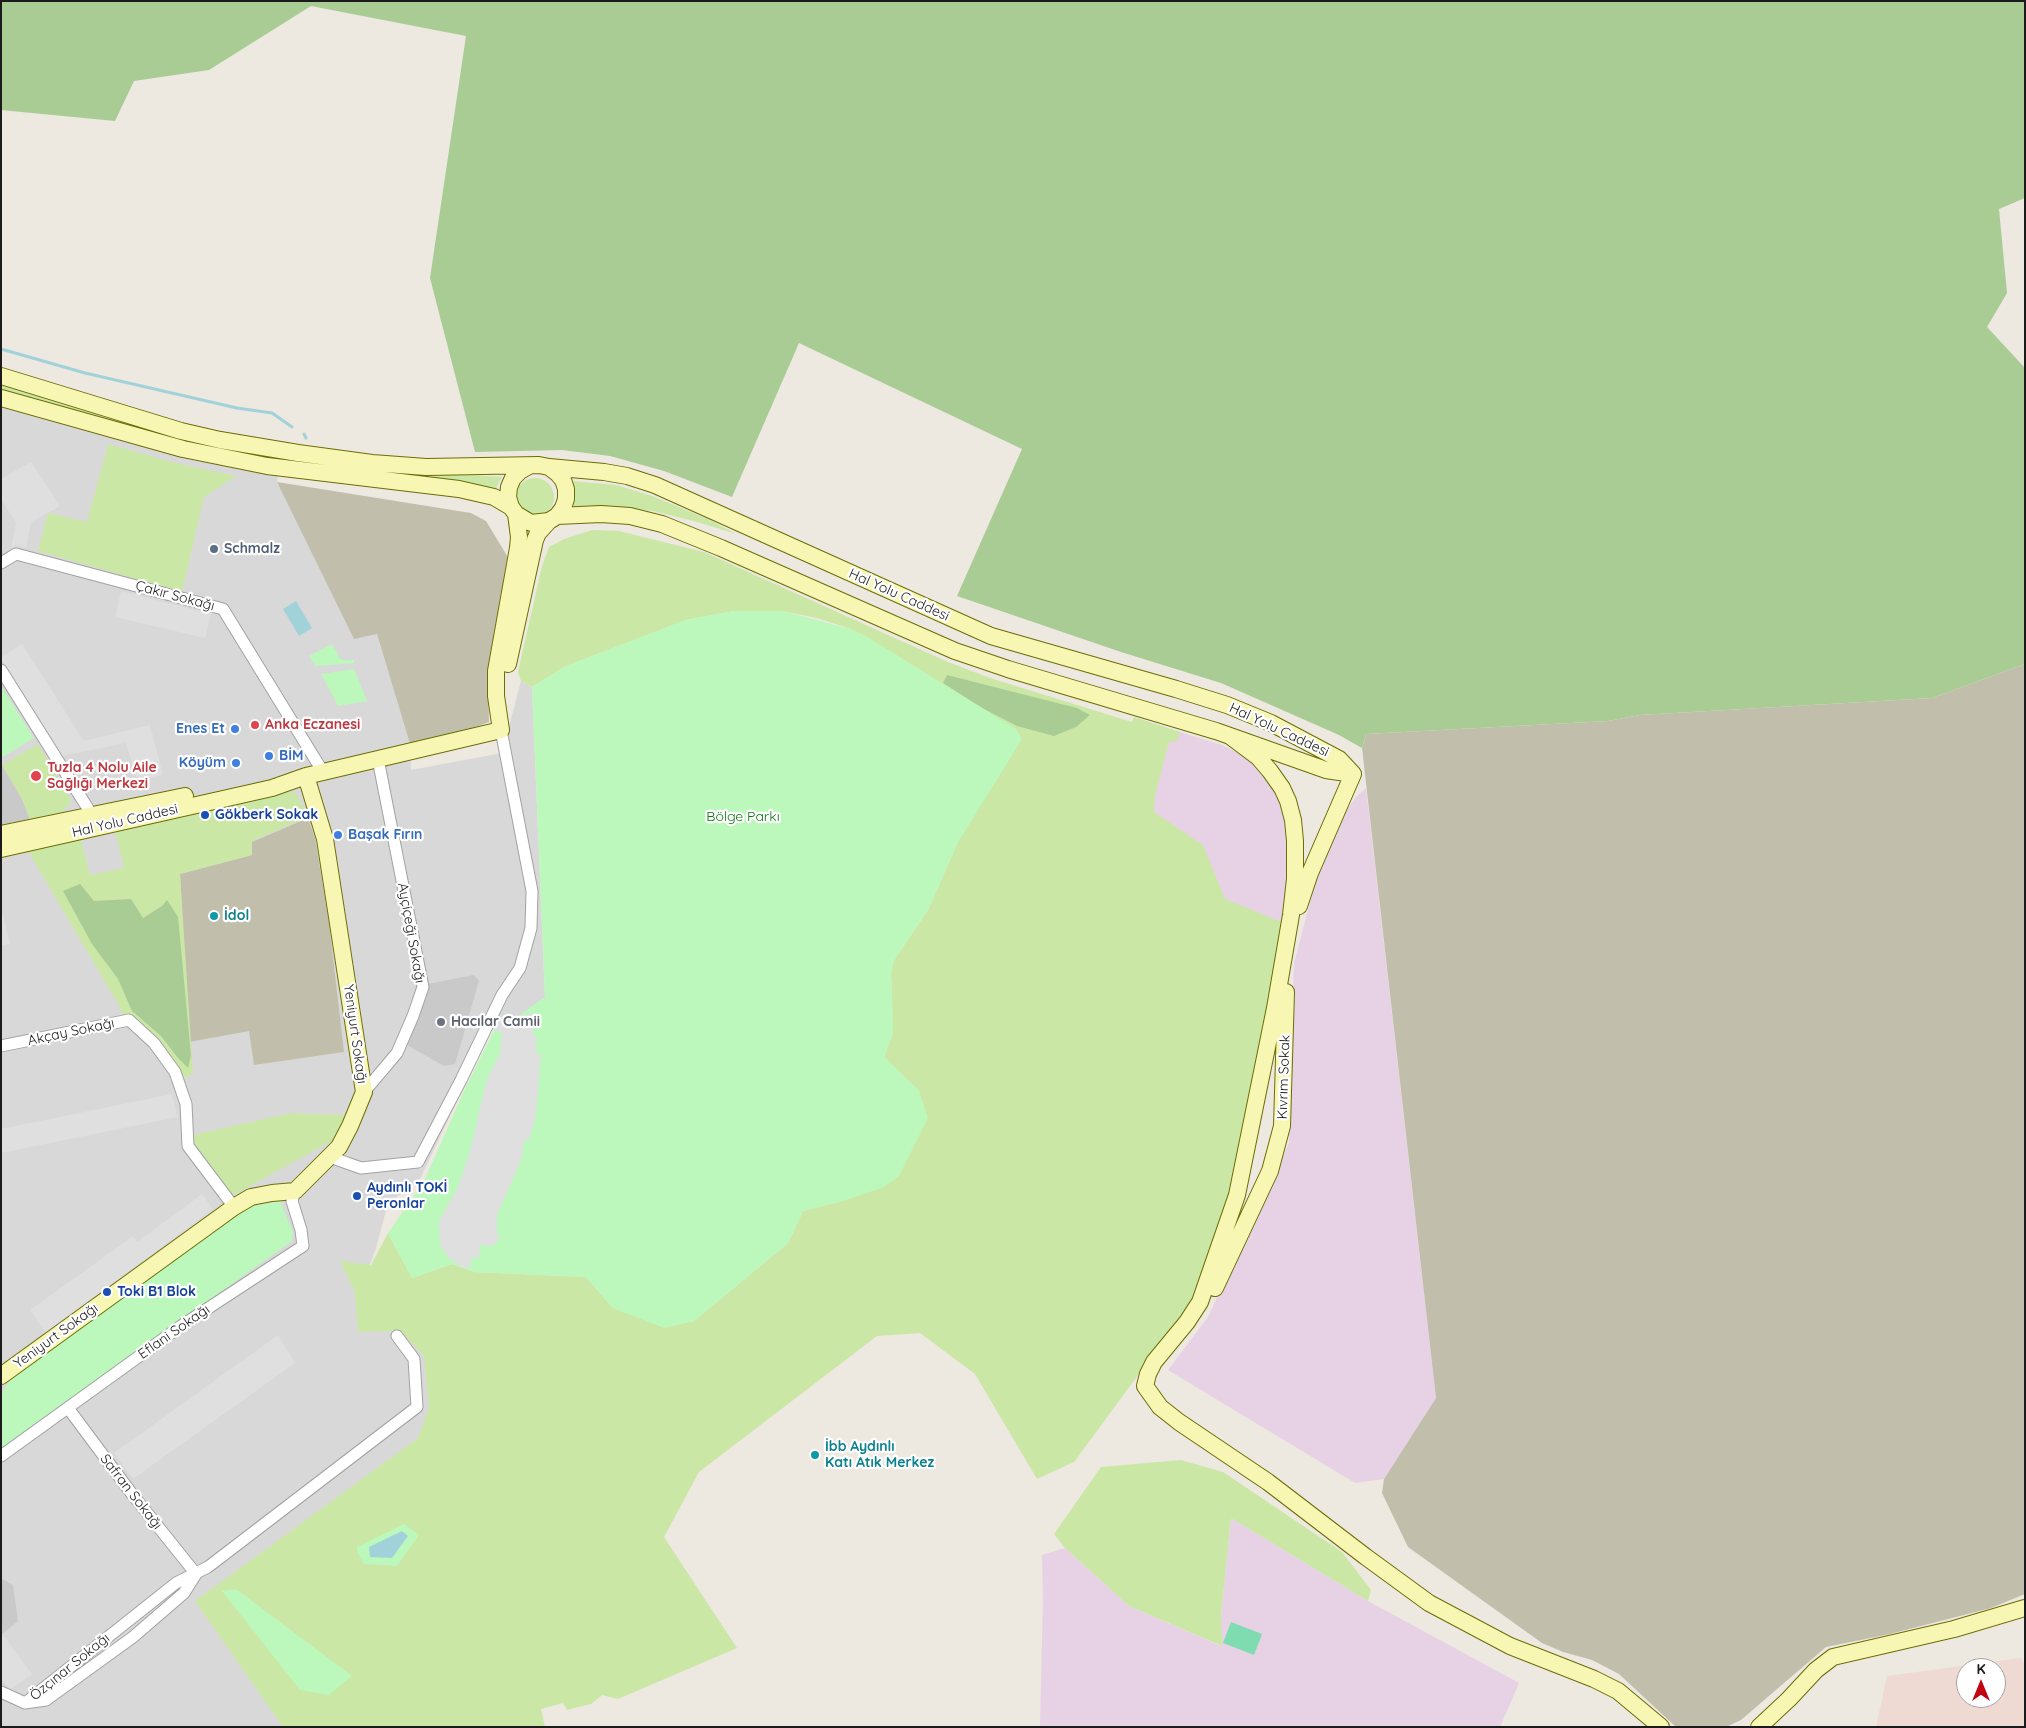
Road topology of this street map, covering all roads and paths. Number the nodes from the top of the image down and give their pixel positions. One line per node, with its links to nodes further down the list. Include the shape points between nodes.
1 (1, 376): 3 (street, via 139,419 220,440 372,463 426,467)
2 (1, 398): 5 (street, via 183,449 267,466 459,489 494,497)
3 (529, 466): 4 (street); 5 (street, via 513,478 509,487 508,497)
4 (549, 467): 6 (street, via 563,480 566,489 563,508); 13 (street, Hal Yolu Caddesi, via 604,472 655,485 991,636 1176,689 1271,723 1339,759)
5 (513, 510): 6 (street, via 523,520 532,523 541,524); 9 (street, via 518,548 496,670)
6 (553, 519): 9 (street, via 535,540 507,671); 10 (street, Hal Yolu Caddesi, via 601,514 630,516 662,524 955,651)
7 (1, 563): 12 (street, Çakır Sokağı, via 16,554 223,609)
8 (1, 670): 15 (street)
9 (501, 730): 11 (street, Hal Yolu Caddesi); 20 (street, via 532,891 531,928 520,968 502,995 418,1162 361,1168)
10 (1230, 736): 13 (street, Hal Yolu Caddesi, via 1326,770); 25 (street, via 1258,757 1288,801 1295,841 1291,915 1237,1195 1200,1302 1154,1362)
11 (378, 759): 12 (street, Hal Yolu Caddesi); 19 (street, Ayçiçeği Sokağı, via 422,987 414,1016 397,1053)
12 (323, 772): 14 (street, Hal Yolu Caddesi)
13 (1353, 774): 25 (street, Kıvrım Sokak, via 1310,873 1292,933 1287,962 1282,1126 1270,1171 1215,1289 1160,1371)
14 (306, 776): 15 (street, Hal Yolu Caddesi, via 269,779); 17 (street, Hal Yolu Caddesi, via 272,788); 19 (street, Yeniyurt Sokağı, via 325,839)
15 (92, 815): 16 (street, Hal Yolu Caddesi)
16 (1, 834)
17 (1, 849)
18 (1, 1046): 22 (street, Akçay Sokağı, via 129,1020 154,1043 175,1072 186,1104 188,1146)
19 (364, 1092): 20 (street, Yeniyurt Sokağı, via 350,1126)
20 (330, 1157): 21 (street, Yeniyurt Sokağı)
21 (295, 1191): 22 (street, Yeniyurt Sokağı, via 251,1197); 26 (street, Eflani Sokağı, via 292,1201 303,1246 181,1326)
22 (234, 1206): 24 (street, Yeniyurt Sokağı)
23 (397, 1336): 28 (street, Özçınar Sokağı, via 414,1359 417,1407)
24 (1, 1376)
25 (1145, 1386): 31 (street, via 1160,1407 1179,1422 1268,1482 1429,1603 1510,1646 1618,1691)
26 (68, 1408): 27 (street, Eflani Sokağı); 28 (street, Safran Sokağı)
27 (1, 1456)
28 (196, 1574): 30 (street, Özçınar Sokağı, via 184,1593 133,1637 46,1700 25,1703)
29 (2025, 1608): 32 (street, via 1954,1630 1833,1657)
30 (1, 1692)
31 (1661, 1727)
32 (1760, 1727)

